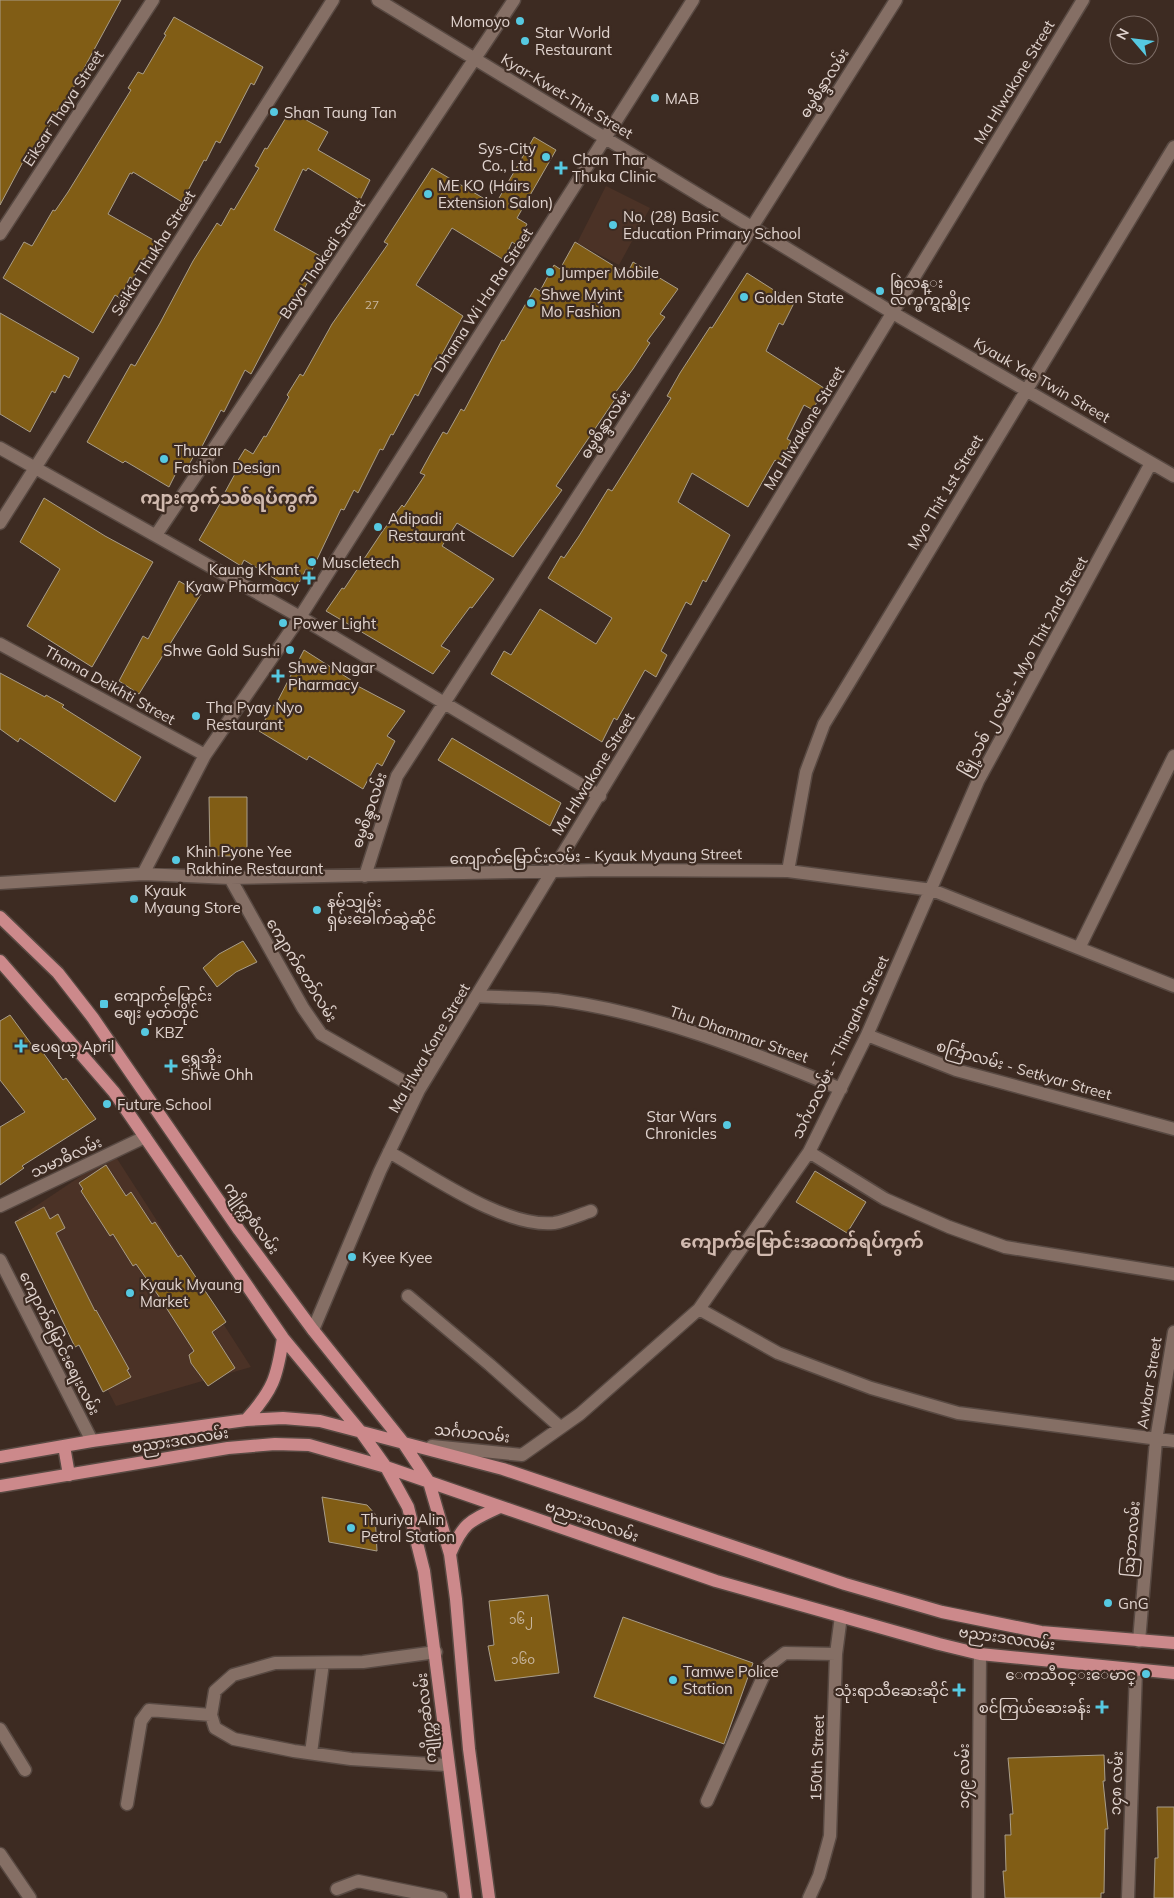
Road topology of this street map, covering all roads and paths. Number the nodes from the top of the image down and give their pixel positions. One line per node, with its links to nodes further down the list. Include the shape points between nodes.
1 (153, 0): 12 (street, Eiksar Thaya Street)
2 (333, 0): 17 (street, Seikta Thukha Street)
3 (378, 0): 8 (street, Kyar-Kwet-Thit Street)
4 (514, 0): 8 (street, Baya Thokedi Street)
5 (693, 0): 9 (street, Dhama Wi Ha Ra Street)
6 (896, 0): 11 (street, ဓမ္မစိန္ဒာလမ်း)
7 (1083, 0): 13 (street, Ma Hlwakone Street)
8 (476, 60): 9 (street, Kyar-Kwet-Thit Street); 20 (street, Baya Thokedi Street)
9 (606, 138): 11 (street, Kyar-Kwet-Thit Street); 21 (street, Dhama Wi Ha Ra Street)
10 (1174, 147): 14 (street, Myo Thit 1st Street)
11 (752, 227): 13 (street, Kyar-Kwet-Thit Street); 23 (street, ဓမ္မစိန္ဒာလမ်း)
12 (0, 234)
13 (893, 313): 14 (street, Kyauk Yae Twin Street); 26 (street, Ma Hlwakone Street)
14 (1026, 390): 16 (street, Kyauk Yae Twin Street); 27 (street, Myo Thit 1st Street, via 824,724 806,772)
15 (0, 448): 17 (street)
16 (1151, 462): 18 (street, Kyauk Yae Twin Street); 33 (street, မြို့သစ် ၂ လမ်း - Myo Thit 2nd Street, via 978,781)
17 (36, 468): 19 (street, Seikta Thukha Street); 20 (street)
18 (1174, 476)
19 (0, 522)
20 (156, 535): 21 (street)
21 (300, 617): 23 (street); 24 (street, Dhama Wi Ha Ra Street)
22 (0, 644): 24 (street, Thama Deikhti Street)
23 (442, 703): 26 (street); 30 (street, ဓမ္မစိန္ဒာလမ်း, via 396,776)
24 (205, 755): 29 (street, Dhama Wi Ha Ra Street)
25 (1174, 756): 35 (street)
26 (600, 796): 28 (street, Ma Hlwakone Street)
27 (788, 871): 28 (street, ကျောက်မြောင်းလမ်း - Kyauk Myaung Street); 33 (street, ကျောက်မြောင်းလမ်း - Kyauk Myaung Street)
28 (552, 872): 30 (street, ကျောက်မြောင်းလမ်း - Kyauk Myaung Street); 38 (street, Ma Hlwa Kone Street)
29 (143, 874): 31 (street, ကျောက်မြောင်းလမ်း - Kyauk Myaung Street); 32 (street, ကျောက်မြောင်းလမ်း - Kyauk Myaung Street)
30 (365, 876): 31 (street, ကျောက်မြောင်းလမ်း - Kyauk Myaung Street)
31 (230, 878): 40 (street, ကျောက်တော်လမ်း, via 298,1000 321,1034)
32 (0, 883)
33 (932, 890): 35 (street, ကျောက်မြောင်းလမ်း - Kyauk Myaung Street); 39 (street, သင်္ဂဟလမ်း - Thingaha Street)
34 (0, 916): 52 (main road, ကျိုက္ကစံလမ်း, via 58,973 93,1018 239,1230)
35 (1079, 948): 37 (street, ကျောက်မြောင်းလမ်း - Kyauk Myaung Street)
36 (0, 961): 43 (main road, via 114,1092)
37 (1174, 986)
38 (477, 996): 40 (street, Ma Hlwa Kone Street); 41 (street, Thu Dhammar Street, via 556,1000 620,1012 708,1037)
39 (867, 1036): 41 (street, သင်္ဂဟလမ်း - Thingaha Street); 42 (street, စင်္ကြာလမ်း - Setkyar Street, via 956,1070)
40 (419, 1090): 44 (street, Ma Hlwa Kone Street)
41 (841, 1090): 45 (street, သင်္ဂဟလမ်း - Thingaha Street)
42 (1174, 1129)
43 (145, 1137): 46 (street, သမာဓိလမ်း); 54 (main road)
44 (389, 1152): 47 (street, via 480,1203 522,1221 554,1223); 52 (street, Ma Hlwa Kone Street)
45 (808, 1152): 49 (street, via 885,1199 1005,1247); 51 (street, သင်္ဂဟလမ်း - Thingaha Street)
46 (0, 1206)
47 (591, 1211)
48 (0, 1260): 59 (street, ကျောက်မြောင်းစျေးလမ်း)
49 (1174, 1274)
50 (408, 1296): 56 (street)
51 (699, 1309): 56 (street, သင်္ဂဟလမ်း - Thingaha Street, via 580,1414); 58 (street, via 778,1353 871,1388 958,1413)
52 (313, 1330): 60 (main road, ကျိုက္ကစံလမ်း)
53 (1174, 1332): 58 (street, Awbar Street)
54 (283, 1338): 55 (main road, via 277,1376 266,1398); 57 (main road)
55 (246, 1420): 57 (main road, ဗညားဒလလမ်း, via 320,1421); 59 (main road, ဗညားဒလလမ်း)
56 (560, 1427): 60 (street, သင်္ဂဟလမ်း, via 522,1455)
57 (361, 1432): 60 (main road, ဗညားဒလလမ်း); 64 (main road)
58 (1156, 1440): 61 (street); 71 (street, ဩဘာလမ်း)
59 (92, 1441): 62 (main road, ဗညားဒလလမ်း)
60 (402, 1441): 66 (main road, ကျိုက္ကစံလမ်း); 71 (main road, ဗညားဒလလမ်း, via 503,1469 846,1584 942,1612 1041,1632)
61 (1174, 1441)
62 (64, 1446): 63 (main road, ဗညားဒလလမ်း); 65 (main road)
63 (0, 1457)
64 (386, 1467): 65 (main road, ဗညားဒလလမ်း, via 309,1445 274,1444 228,1448); 66 (main road, ဗညားဒလလမ်း); 73 (main road, ကျိုက္ကဆံလမ်း, via 408,1507 416,1535)
65 (69, 1474): 67 (main road, ဗညားဒလလမ်း)
66 (429, 1482): 68 (main road, ဗညားဒလလမ်း); 69 (main road, ကျိုက္ကစံလမ်း)
67 (0, 1486)
68 (500, 1507): 69 (main road, via 472,1519 459,1532); 70 (main road, ဗညားဒလလမ်း, via 716,1581)
69 (450, 1554): 91 (main road, via 469,1749)
70 (841, 1616): 74 (street, 150th Street); 75 (main road, ဗညားဒလလမ်း)
71 (1139, 1641): 72 (main road, ဗညားဒလလမ်း)
72 (1174, 1643)
73 (436, 1652): 76 (street, via 363,1662); 82 (main road, ကျိုက္ကဆံလမ်း)
74 (836, 1654): 84 (street, via 785,1653 768,1666); 92 (street, 150th Street, via 830,1836)
75 (980, 1654): 77 (main road, ဗညားဒလလမ်း); 93 (street, ၁၄၉ လမ်း)
76 (323, 1663): 79 (street, via 275,1663 233,1675 215,1691); 81 (street)
77 (1136, 1670): 78 (main road, ဗညားဒလလမ်း); 94 (street, ၁၄၈ လမ်း)
78 (1174, 1673)
79 (211, 1715): 81 (street, via 215,1728 234,1739); 85 (street, via 149,1710 141,1721)
80 (0, 1729): 83 (street)
81 (311, 1753): 82 (street)
82 (448, 1764): 90 (main road, ကျိုက္ကဆံလမ်း)
83 (25, 1770)
84 (707, 1802)
85 (126, 1804)
86 (0, 1854): 88 (street)
87 (337, 1889): 89 (street, via 358,1881)
88 (30, 1898)
89 (441, 1898)
90 (466, 1898)
91 (489, 1898)
92 (809, 1898)
93 (978, 1898)
94 (1128, 1898)

